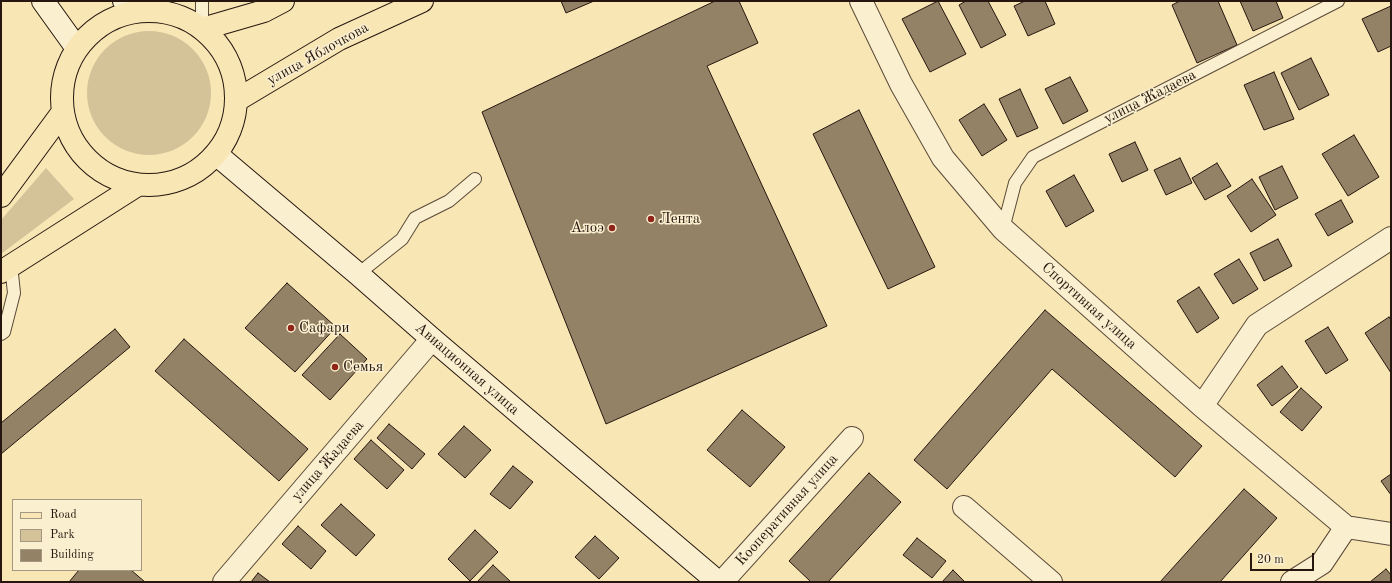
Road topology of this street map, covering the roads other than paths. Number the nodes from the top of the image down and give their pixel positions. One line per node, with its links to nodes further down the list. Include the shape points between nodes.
1 (43, 1): 9 (street)
2 (202, 1): 8 (lane)
3 (283, 1): 8 (main road, via 264,11)
4 (422, 1): 10 (main road, улица Яблочкова, via 339,39)
5 (861, 1): 16 (street, Спортивная улица, via 901,84 943,158)
6 (1338, 1): 16 (lane, улица Жадаева, via 1033,156 1015,183)
7 (133, 5): 8 (main road, via 179,16); 9 (main road)
8 (202, 29): 10 (main road, via 219,47 228,62)
9 (76, 47): 11 (main road, via 62,89)
10 (237, 100): 12 (main road, via 232,128)
11 (62, 113): 14 (main road, via 83,157); 15 (main road)
12 (216, 154): 14 (main road, via 191,175 166,185); 19 (street, Авиационная улица)
13 (475, 179): 19 (lane, via 449,201 415,218 402,239)
14 (136, 186): 18 (main road)
15 (1, 196)
16 (1003, 229): 22 (street, Спортивная улица)
17 (1391, 238): 22 (street, via 1257,325)
18 (6, 268): 20 (lane, via 14,293 4,332)
19 (358, 274): 21 (street, Авиационная улица)
20 (1, 334)
21 (432, 339): 27 (street, улица Жадаева); 28 (street, Авиационная улица)
22 (1202, 406): 25 (street, Спортивная улица)
23 (852, 438): 29 (street, Кооперативная улица)
24 (964, 507): 30 (street)
25 (1346, 527): 26 (street); 31 (street, via 1322,563)
26 (1391, 534)
27 (224, 582)
28 (718, 582)
29 (722, 582)
30 (1051, 582)
31 (1292, 582)

